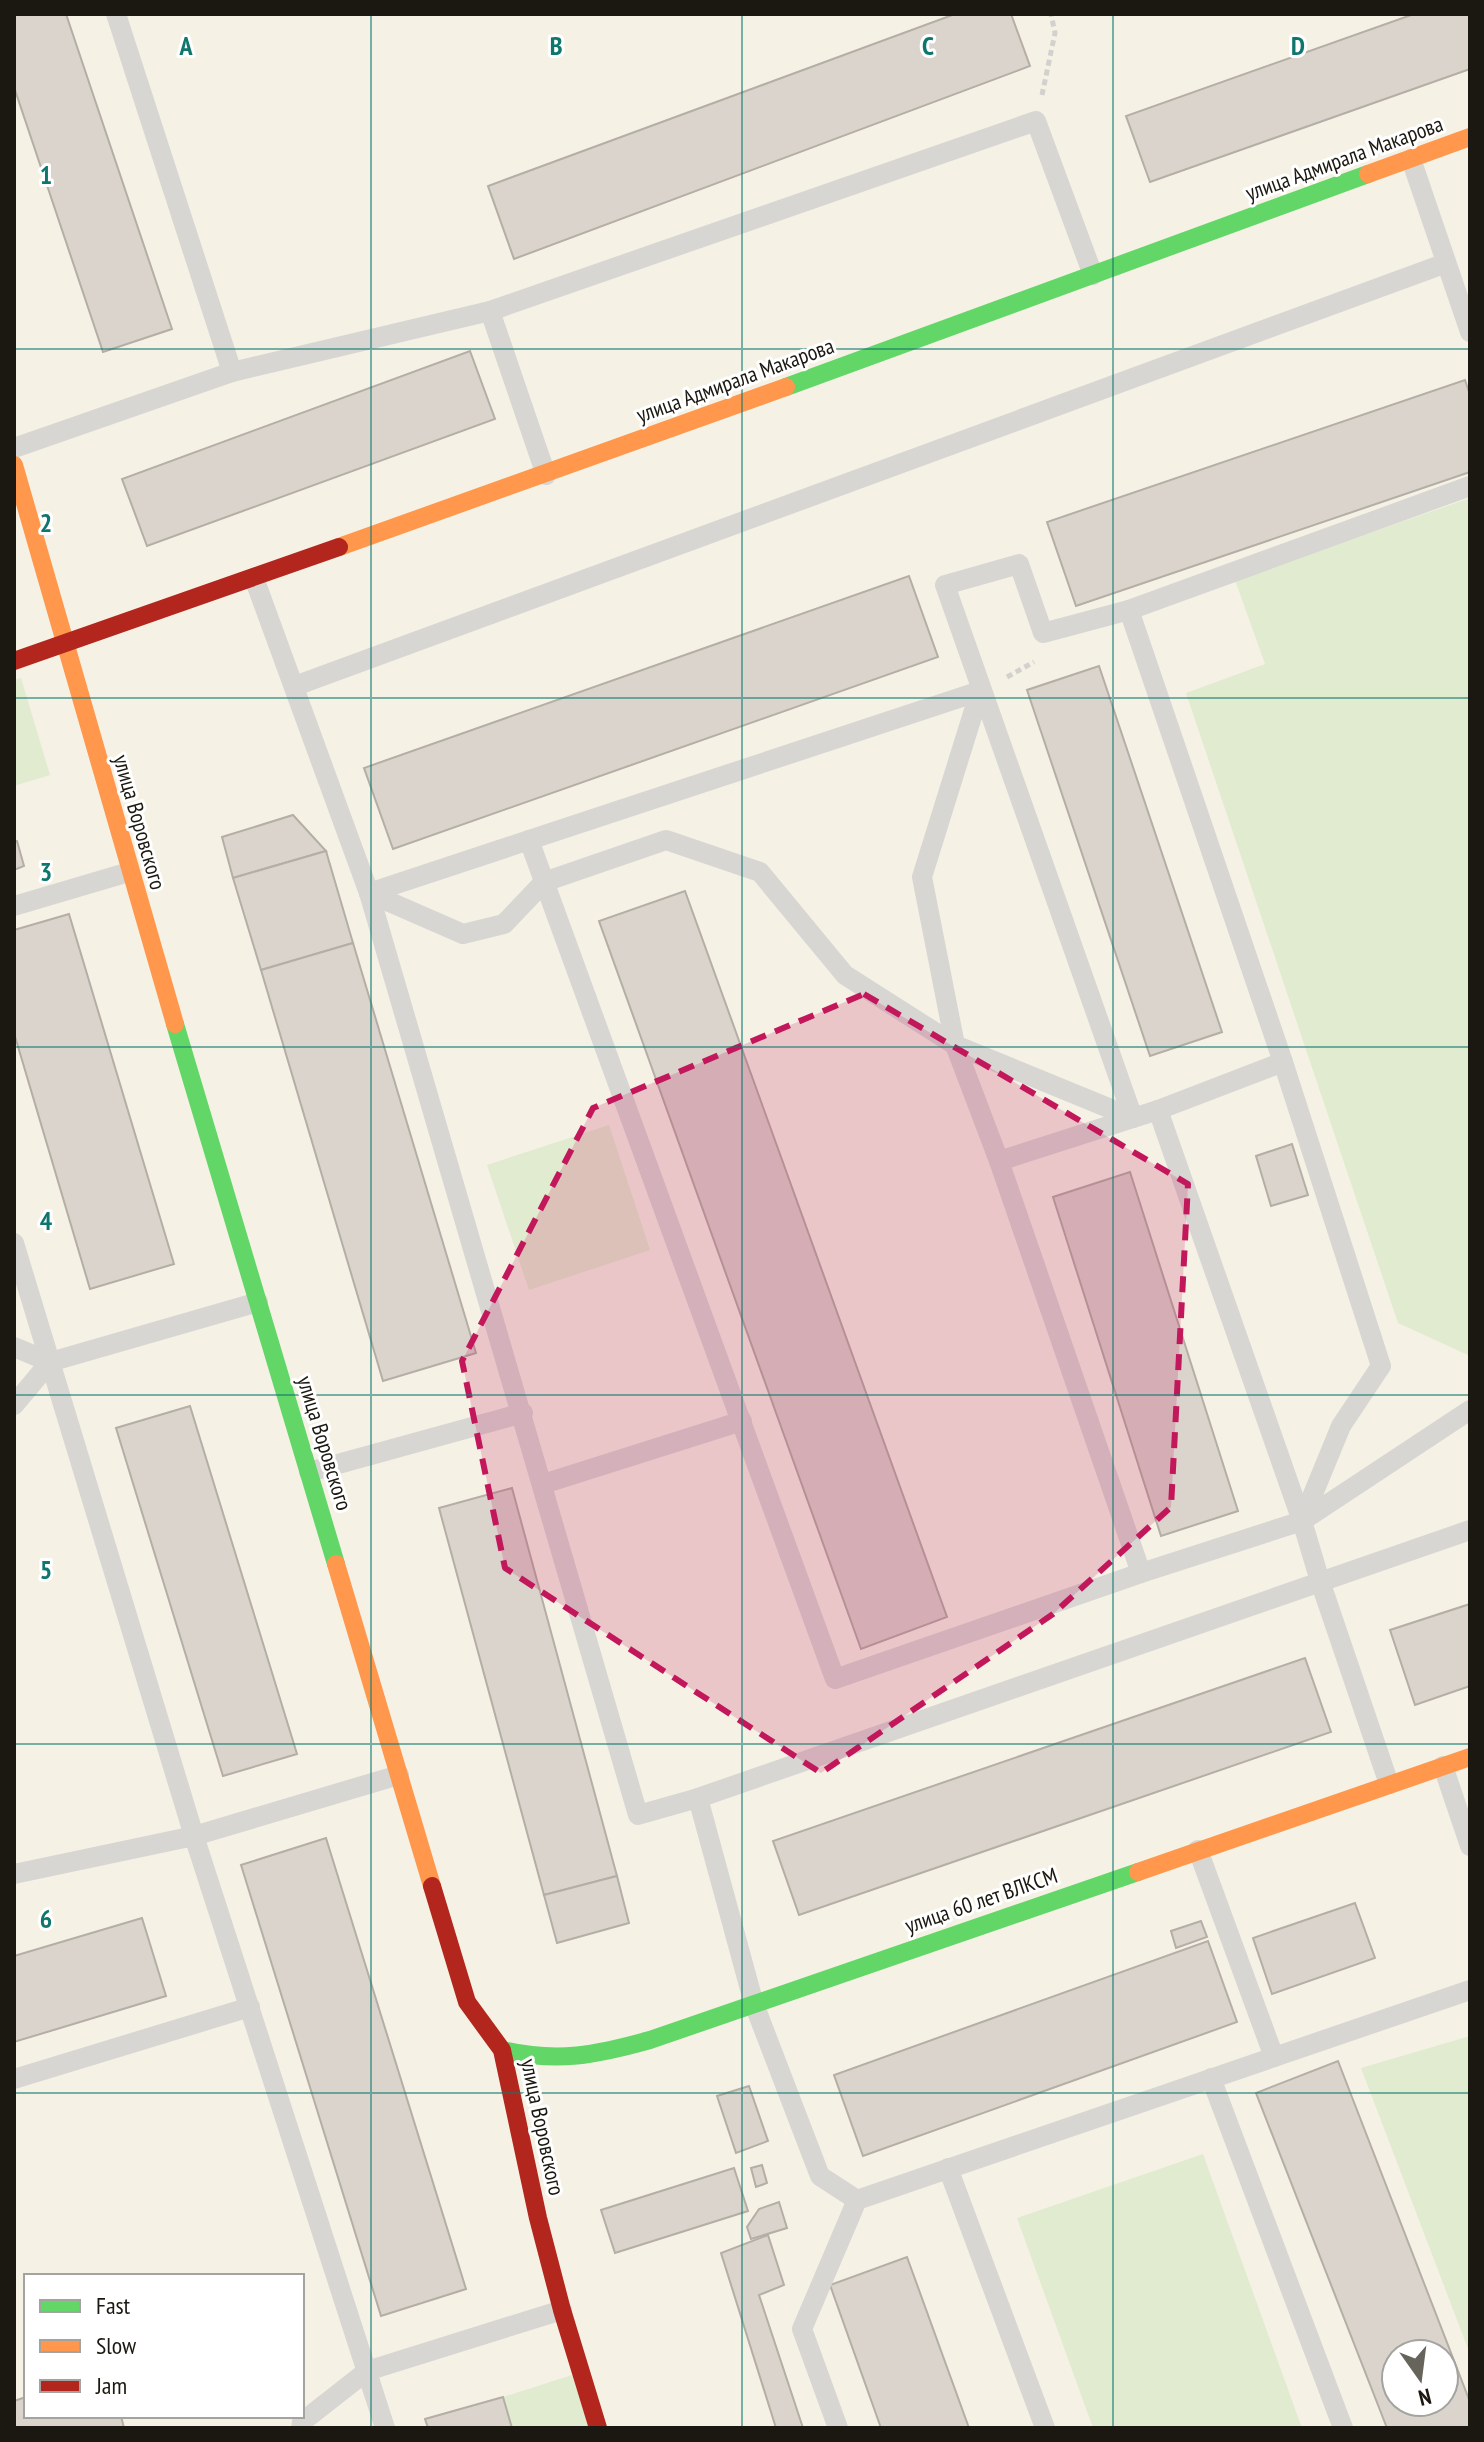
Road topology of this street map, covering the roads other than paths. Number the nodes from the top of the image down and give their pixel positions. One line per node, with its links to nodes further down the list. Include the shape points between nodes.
1 (116, 14): 8 (lane)
2 (1470, 137): 3 (street, улица Адмирала Макарова)
3 (1411, 159): 4 (lane); 5 (street, улица Адмирала Макарова)
4 (1446, 263): 7 (lane); 17 (lane)
5 (1093, 275): 6 (lane, via 1036,121); 11 (street, улица Адмирала Макарова)
6 (490, 311): 8 (lane); 11 (lane)
7 (1470, 332)
8 (232, 372): 9 (lane)
9 (14, 448)
10 (14, 465): 15 (street, улица Воровского)
11 (546, 475): 13 (street, улица Адмирала Макарова)
12 (1470, 486): 14 (lane)
13 (254, 578): 15 (street, улица Адмирала Макарова); 17 (lane)
14 (1129, 610): 18 (lane, via 1043,633 1019,564 945,585); 25 (lane)
15 (63, 646): 16 (street, улица Адмирала Макарова); 20 (street, улица Воровского)
16 (14, 661)
17 (295, 686): 22 (lane)
18 (980, 691): 19 (lane); 24 (lane, via 922,877); 27 (lane)
19 (529, 840): 21 (lane); 22 (lane)
20 (129, 872): 23 (lane); 30 (street, улица Воровского)
21 (544, 882): 22 (lane, via 504,924 463,934); 24 (lane, via 666,840 760,872 845,975); 36 (lane)
22 (369, 893): 35 (lane)
23 (14, 906)
24 (955, 1045): 27 (lane); 28 (lane)
25 (1283, 1062): 26 (lane); 39 (lane, via 1381,1366 1341,1426)
26 (1158, 1110): 27 (lane); 39 (lane)
27 (1133, 1118): 28 (lane)
28 (999, 1161): 41 (lane)
29 (14, 1243): 32 (lane)
30 (258, 1302): 32 (lane); 37 (street, улица Воровского)
31 (14, 1347): 32 (lane)
32 (50, 1362): 33 (lane); 48 (lane)
33 (14, 1405)
34 (1470, 1410): 39 (lane)
35 (523, 1413): 37 (lane); 38 (lane)
36 (742, 1421): 38 (lane); 41 (lane, via 835,1679)
37 (309, 1472): 45 (street, улица Воровского)
38 (543, 1484): 47 (lane, via 638,1815)
39 (1302, 1521): 41 (lane); 42 (lane)
40 (1470, 1530): 42 (lane)
41 (1141, 1573)
42 (1320, 1581): 46 (lane); 47 (lane)
43 (1470, 1757): 44 (street, улица 60 лет ВЛКСМ)
44 (1443, 1766): 46 (street, улица 60 лет ВЛКСМ); 49 (lane)
45 (399, 1775): 48 (lane); 55 (street, улица Воровского, via 467,2002)
46 (1389, 1784): 50 (street, улица 60 лет ВЛКСМ)
47 (698, 1798): 53 (lane)
48 (194, 1836): 51 (lane); 54 (lane)
49 (1470, 1846)
50 (1198, 1850): 53 (street, улица 60 лет ВЛКСМ); 56 (lane)
51 (14, 1874)
52 (1470, 1990): 56 (lane)
53 (754, 2004): 55 (street, улица 60 лет ВЛКСМ, via 650,2040 576,2058 529,2058); 60 (lane, via 820,2176)
54 (250, 2007): 58 (lane); 62 (lane)
55 (502, 2050): 61 (street, улица Воровского)
56 (1274, 2057): 57 (lane)
57 (1211, 2078): 59 (lane); 68 (lane)
58 (14, 2079)
59 (948, 2168): 60 (lane); 67 (lane)
60 (857, 2200): 66 (lane, via 802,2329)
61 (562, 2310): 62 (lane); 65 (street, улица Воровского)
62 (367, 2371): 63 (lane); 64 (lane)
63 (295, 2426)
64 (385, 2428)
65 (598, 2428)
66 (838, 2428)
67 (1045, 2428)
68 (1343, 2428)

